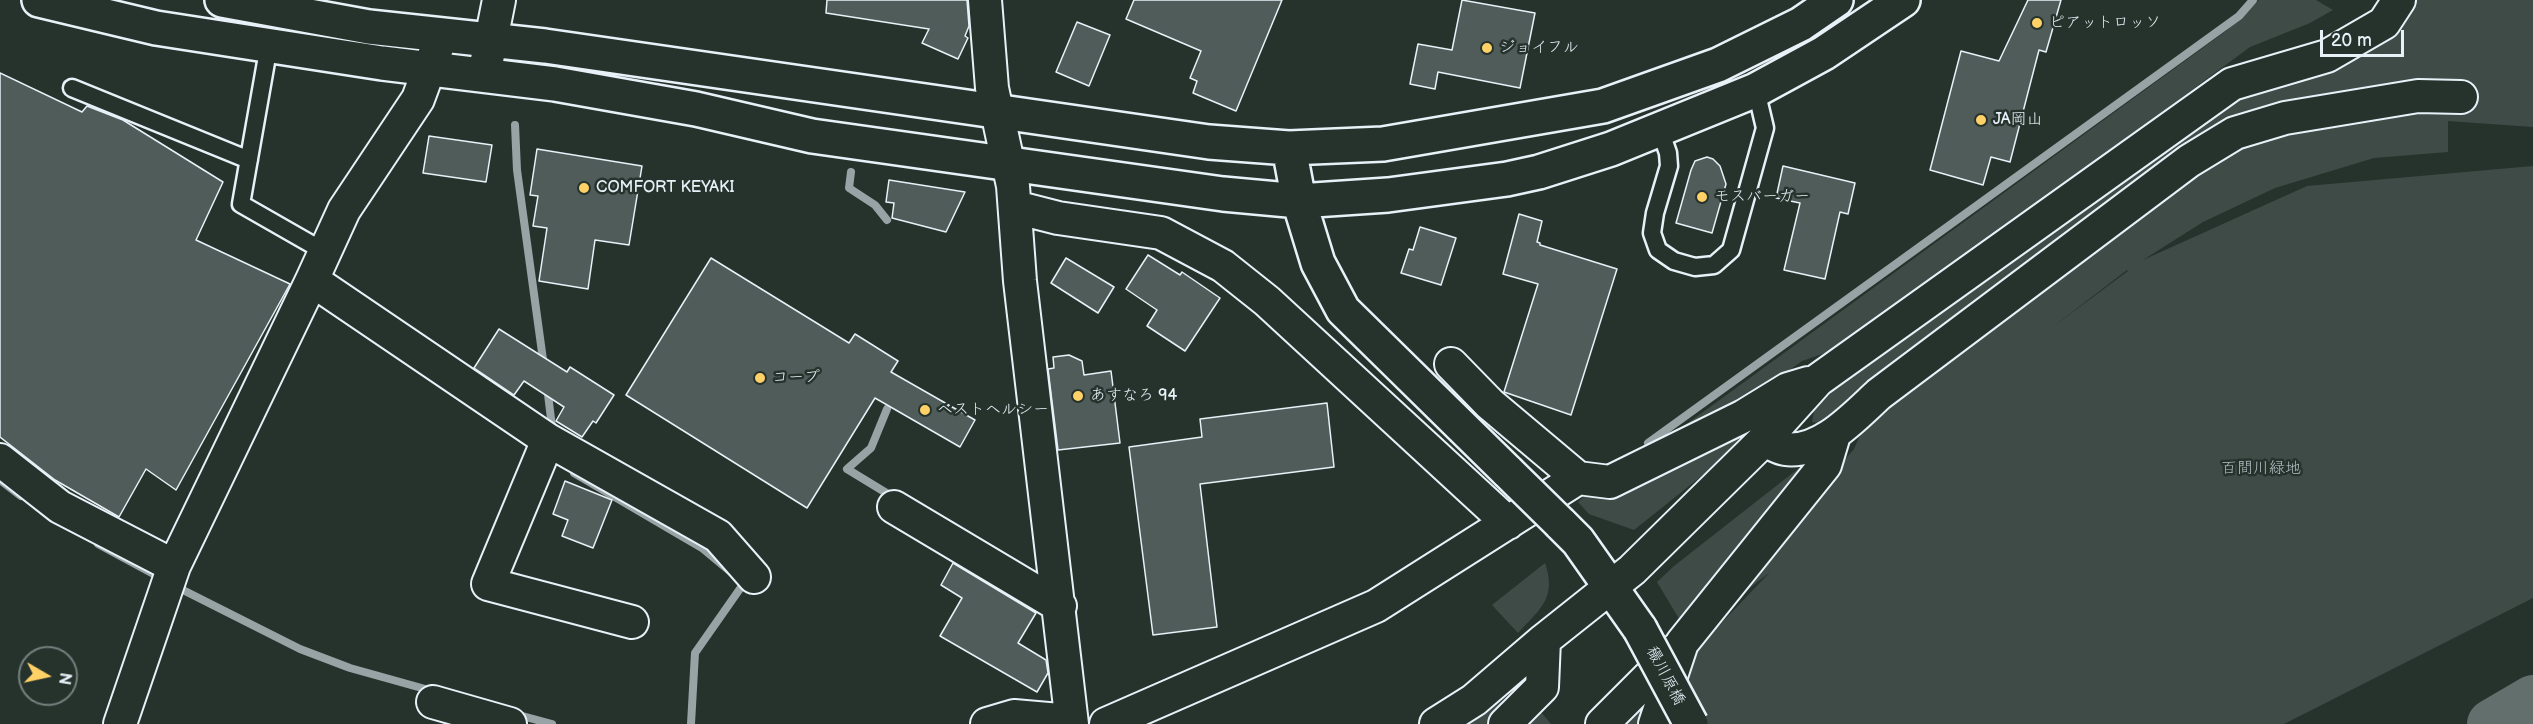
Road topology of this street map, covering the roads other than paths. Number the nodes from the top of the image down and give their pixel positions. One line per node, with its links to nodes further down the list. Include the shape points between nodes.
1 (39, 0): 10 (street, via 156,28)
2 (222, 0): 8 (street, via 369,27)
3 (499, 0): 9 (street)
4 (985, 0): 16 (street, via 992,88)
5 (1836, 0): 18 (street, via 1801,24 1718,65 1603,106 1383,144)
6 (1903, 0): 14 (street, via 1824,53)
7 (2399, 0): 25 (street, via 2384,23 2327,56 2232,84)
8 (442, 35): 9 (street); 11 (street)
9 (491, 40): 12 (street); 16 (street)
10 (269, 45): 11 (street); 19 (lane)
11 (430, 68): 12 (street); 23 (street, via 418,99 344,210)
12 (484, 75): 20 (street, via 696,109 812,136)
13 (72, 88): 19 (lane)
14 (1756, 90): 17 (street); 17 (lane, via 1765,128 1731,250 1714,265 1695,267 1674,261 1658,250 1652,233 1654,213 1669,166)
15 (2462, 97): 26 (street, via 2418,96 2285,118 2235,133 2179,168 1879,394)
16 (998, 111): 18 (street, via 1209,142); 20 (street)
17 (1660, 130): 21 (street, via 1611,149 1507,179 1388,195)
18 (1289, 148): 21 (street, 穝川原橋)
19 (249, 160): 23 (lane, via 242,204)
20 (1010, 164): 21 (street); 22 (street)
21 (1299, 201): 35 (street, 穝川原橋, bridge, via 1318,263 1343,310 1578,541)
22 (1015, 207): 32 (street, via 1059,218 1161,233 1223,266 1267,301); 36 (street, via 1021,289)
23 (319, 266): 27 (street); 33 (street)
24 (1451, 364): 30 (street, via 1490,404)
25 (1818, 380): 28 (street); 30 (street, via 1788,389 1744,416 1610,482)
26 (1834, 435): 28 (street, via 1800,449); 39 (street, via 1825,465)
27 (548, 440): 34 (street, via 718,536); 37 (street, via 488,584)
28 (1764, 440): 35 (street)
29 (0, 460): 33 (street, via 60,507)
30 (1578, 478): 32 (street)
31 (894, 507): 36 (street)
32 (1508, 523): 45 (street, via 1376,606)
33 (174, 566): 42 (street)
34 (754, 577)
35 (1612, 587): 38 (street); 50 (street, 穝川原橋, bridge, via 1640,629)
36 (1060, 606): 41 (street)
37 (632, 622)
38 (1544, 640): 46 (street, via 1474,700); 47 (street, via 1542,687)
39 (1682, 643): 48 (street); 49 (street)
40 (433, 702): 43 (street)
41 (1072, 723): 44 (street, via 1014,716)
42 (120, 724)
43 (510, 724)
44 (987, 724)
45 (1106, 724)
46 (1436, 724)
47 (1505, 724)
48 (1602, 724)
49 (1655, 724)
50 (1690, 724)

